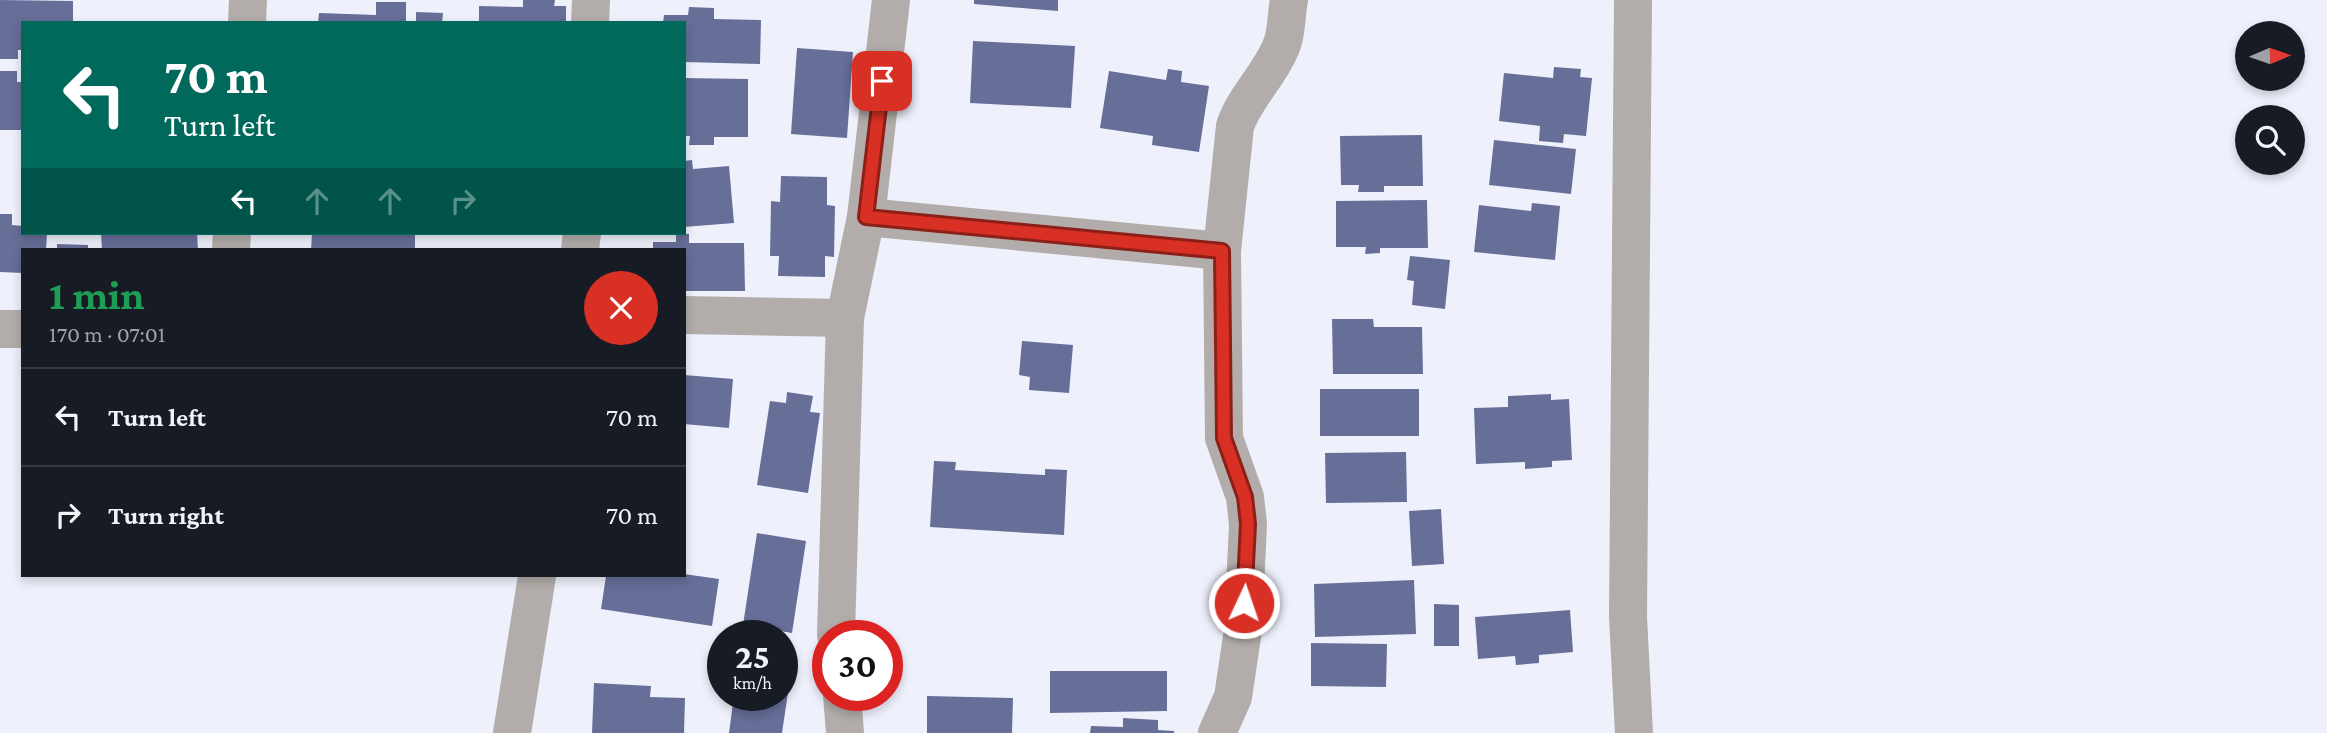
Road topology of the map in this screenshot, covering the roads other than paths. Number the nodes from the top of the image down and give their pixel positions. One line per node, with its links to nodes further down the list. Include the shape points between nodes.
1 (248, 0): 6 (street)
2 (591, 0): 7 (street)
3 (891, 0): 8 (street)
4 (1289, 0): 9 (street, via 1282,46 1241,109 1236,125)
5 (1633, 0): 20 (street, via 1628,617)
6 (247, 21)
7 (590, 21)
8 (866, 217): 9 (street); 11 (street)
9 (1222, 251): 19 (street, via 1224,438 1245,497 1248,524 1233,697)
10 (686, 315): 11 (street)
11 (845, 318): 15 (street)
12 (0, 328): 13 (street)
13 (21, 330)
14 (537, 577): 17 (street)
15 (836, 620)
16 (843, 711): 18 (street)
17 (512, 733)
18 (845, 733)
19 (1217, 733)
20 (1634, 733)

